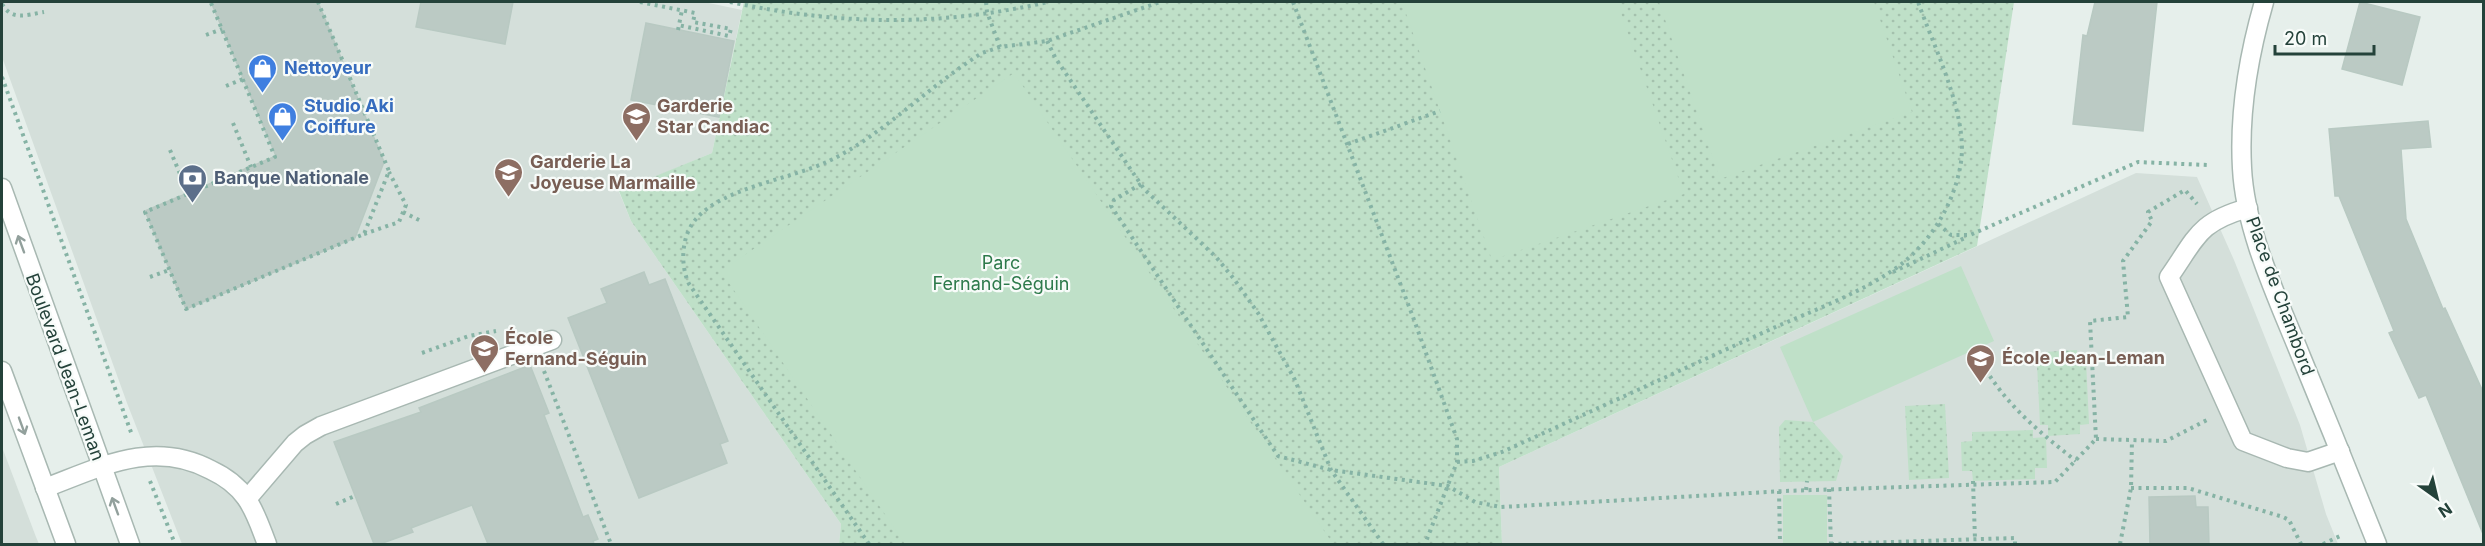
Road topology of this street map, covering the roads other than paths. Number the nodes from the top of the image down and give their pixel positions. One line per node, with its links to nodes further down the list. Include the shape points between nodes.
1 (2264, 2): 3 (street, Place de Chambord, via 2250,66 2242,146)
2 (2, 188): 7 (street, Boulevard Jean-Leman, one-way to 2)
3 (2248, 208): 6 (street, Place de Chambord, via 2276,294); 6 (street, via 2206,225 2169,277 2243,441 2308,462)
4 (552, 340): 9 (street, via 321,426 305,435)
5 (2, 371): 8 (street, one-way to 8)
6 (2340, 451): 13 (street, Place de Chambord)
7 (101, 467): 8 (street); 9 (street, via 140,456 180,457 232,482); 11 (street, Boulevard Jean-Leman, one-way to 7)
8 (45, 488): 10 (street)
9 (247, 499): 12 (street)
10 (66, 544)
11 (130, 544)
12 (267, 544)
13 (2377, 544)

